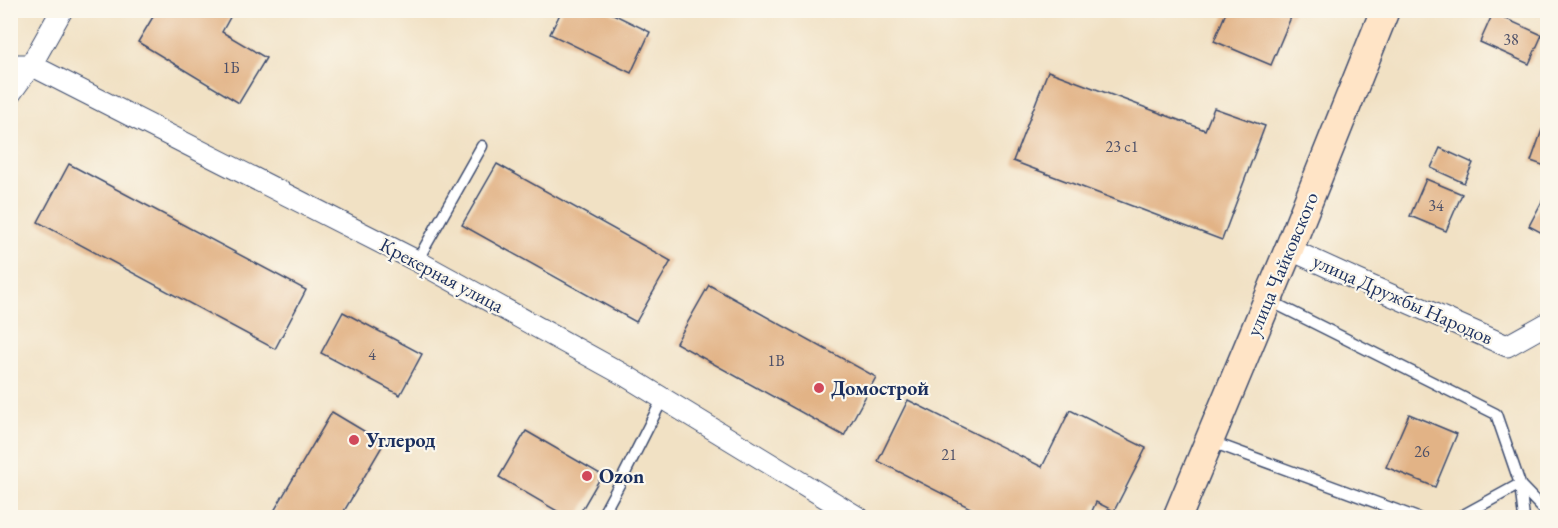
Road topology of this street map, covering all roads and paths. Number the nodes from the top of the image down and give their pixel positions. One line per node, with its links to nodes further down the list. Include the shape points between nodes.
1 (62, 10): 3 (street)
2 (1385, 10): 6 (main road, улица Чайковского)
3 (21, 65): 4 (street); 7 (street, Крекерная улица)
4 (10, 94)
5 (482, 146): 7 (lane)
6 (1289, 249): 8 (main road, улица Чайковского); 9 (street, улица Дружбы Народов, via 1507,346)
7 (417, 261): 10 (street, Крекерная улица)
8 (1267, 300): 11 (main road, улица Чайковского); 12 (lane, via 1496,414)
9 (1548, 323)
10 (663, 398): 14 (lane); 15 (street, Крекерная улица)
11 (1209, 441): 16 (main road, улица Чайковского); 17 (lane)
12 (1520, 484): 13 (lane); 18 (lane); 19 (lane)
13 (1548, 514)
14 (601, 518)
15 (859, 518)
16 (1177, 518)
17 (1418, 518)
18 (1458, 518)
19 (1524, 518)

